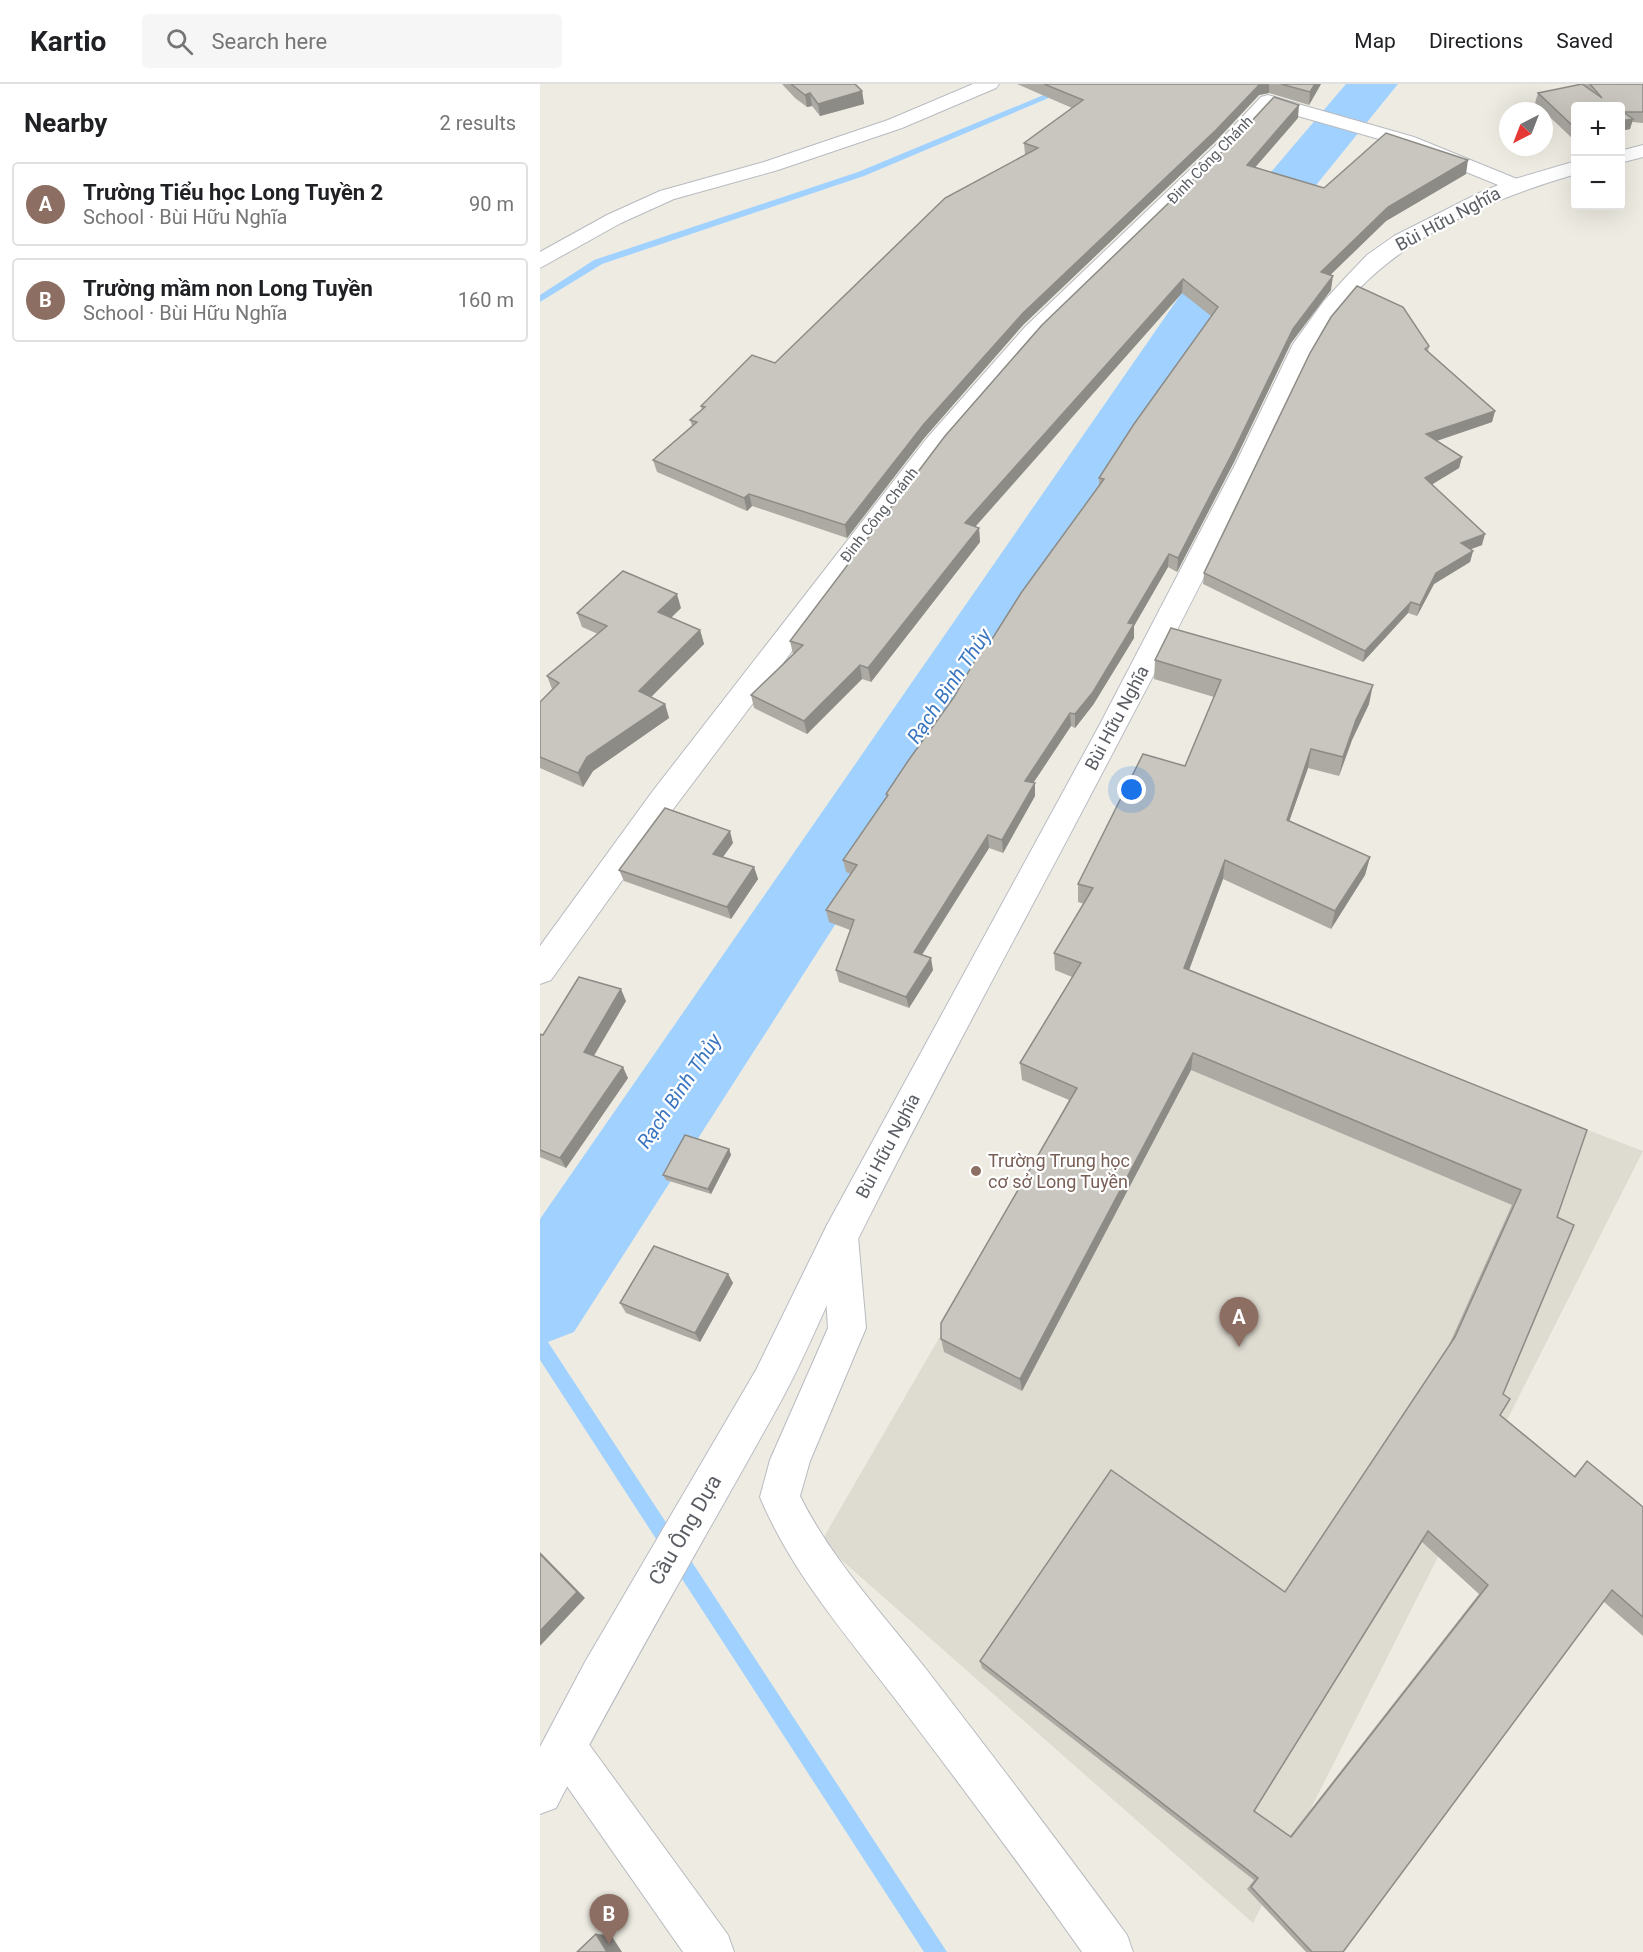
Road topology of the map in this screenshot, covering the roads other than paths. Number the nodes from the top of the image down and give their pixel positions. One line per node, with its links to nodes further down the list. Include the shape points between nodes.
1 (989, 84): 7 (street, via 895,124 771,166 667,195 598,227)
2 (1281, 98): 6 (street, via 1434,150); 8 (street, Đinh Công Chánh, via 1033,332 936,443 663,800)
3 (1643, 151): 4 (street)
4 (1624, 156)
5 (1571, 168): 6 (street, Bùi Hữu Nghĩa)
6 (1515, 185): 9 (street, Bùi Hữu Nghĩa, via 1402,241 1375,260 1332,306 1305,344 1113,726)
7 (540, 261)
8 (540, 971)
9 (840, 1237): 10 (street, Bùi Hữu Nghĩa); 14 (street, via 847,1328 790,1460 780,1497 796,1530 835,1585 1023,1830)
10 (770, 1383): 11 (street, Cầu Ông Dựa, via 600,1677)
11 (565, 1747): 12 (street); 13 (street)
12 (540, 1792)
13 (711, 1952)
14 (1110, 1952)

